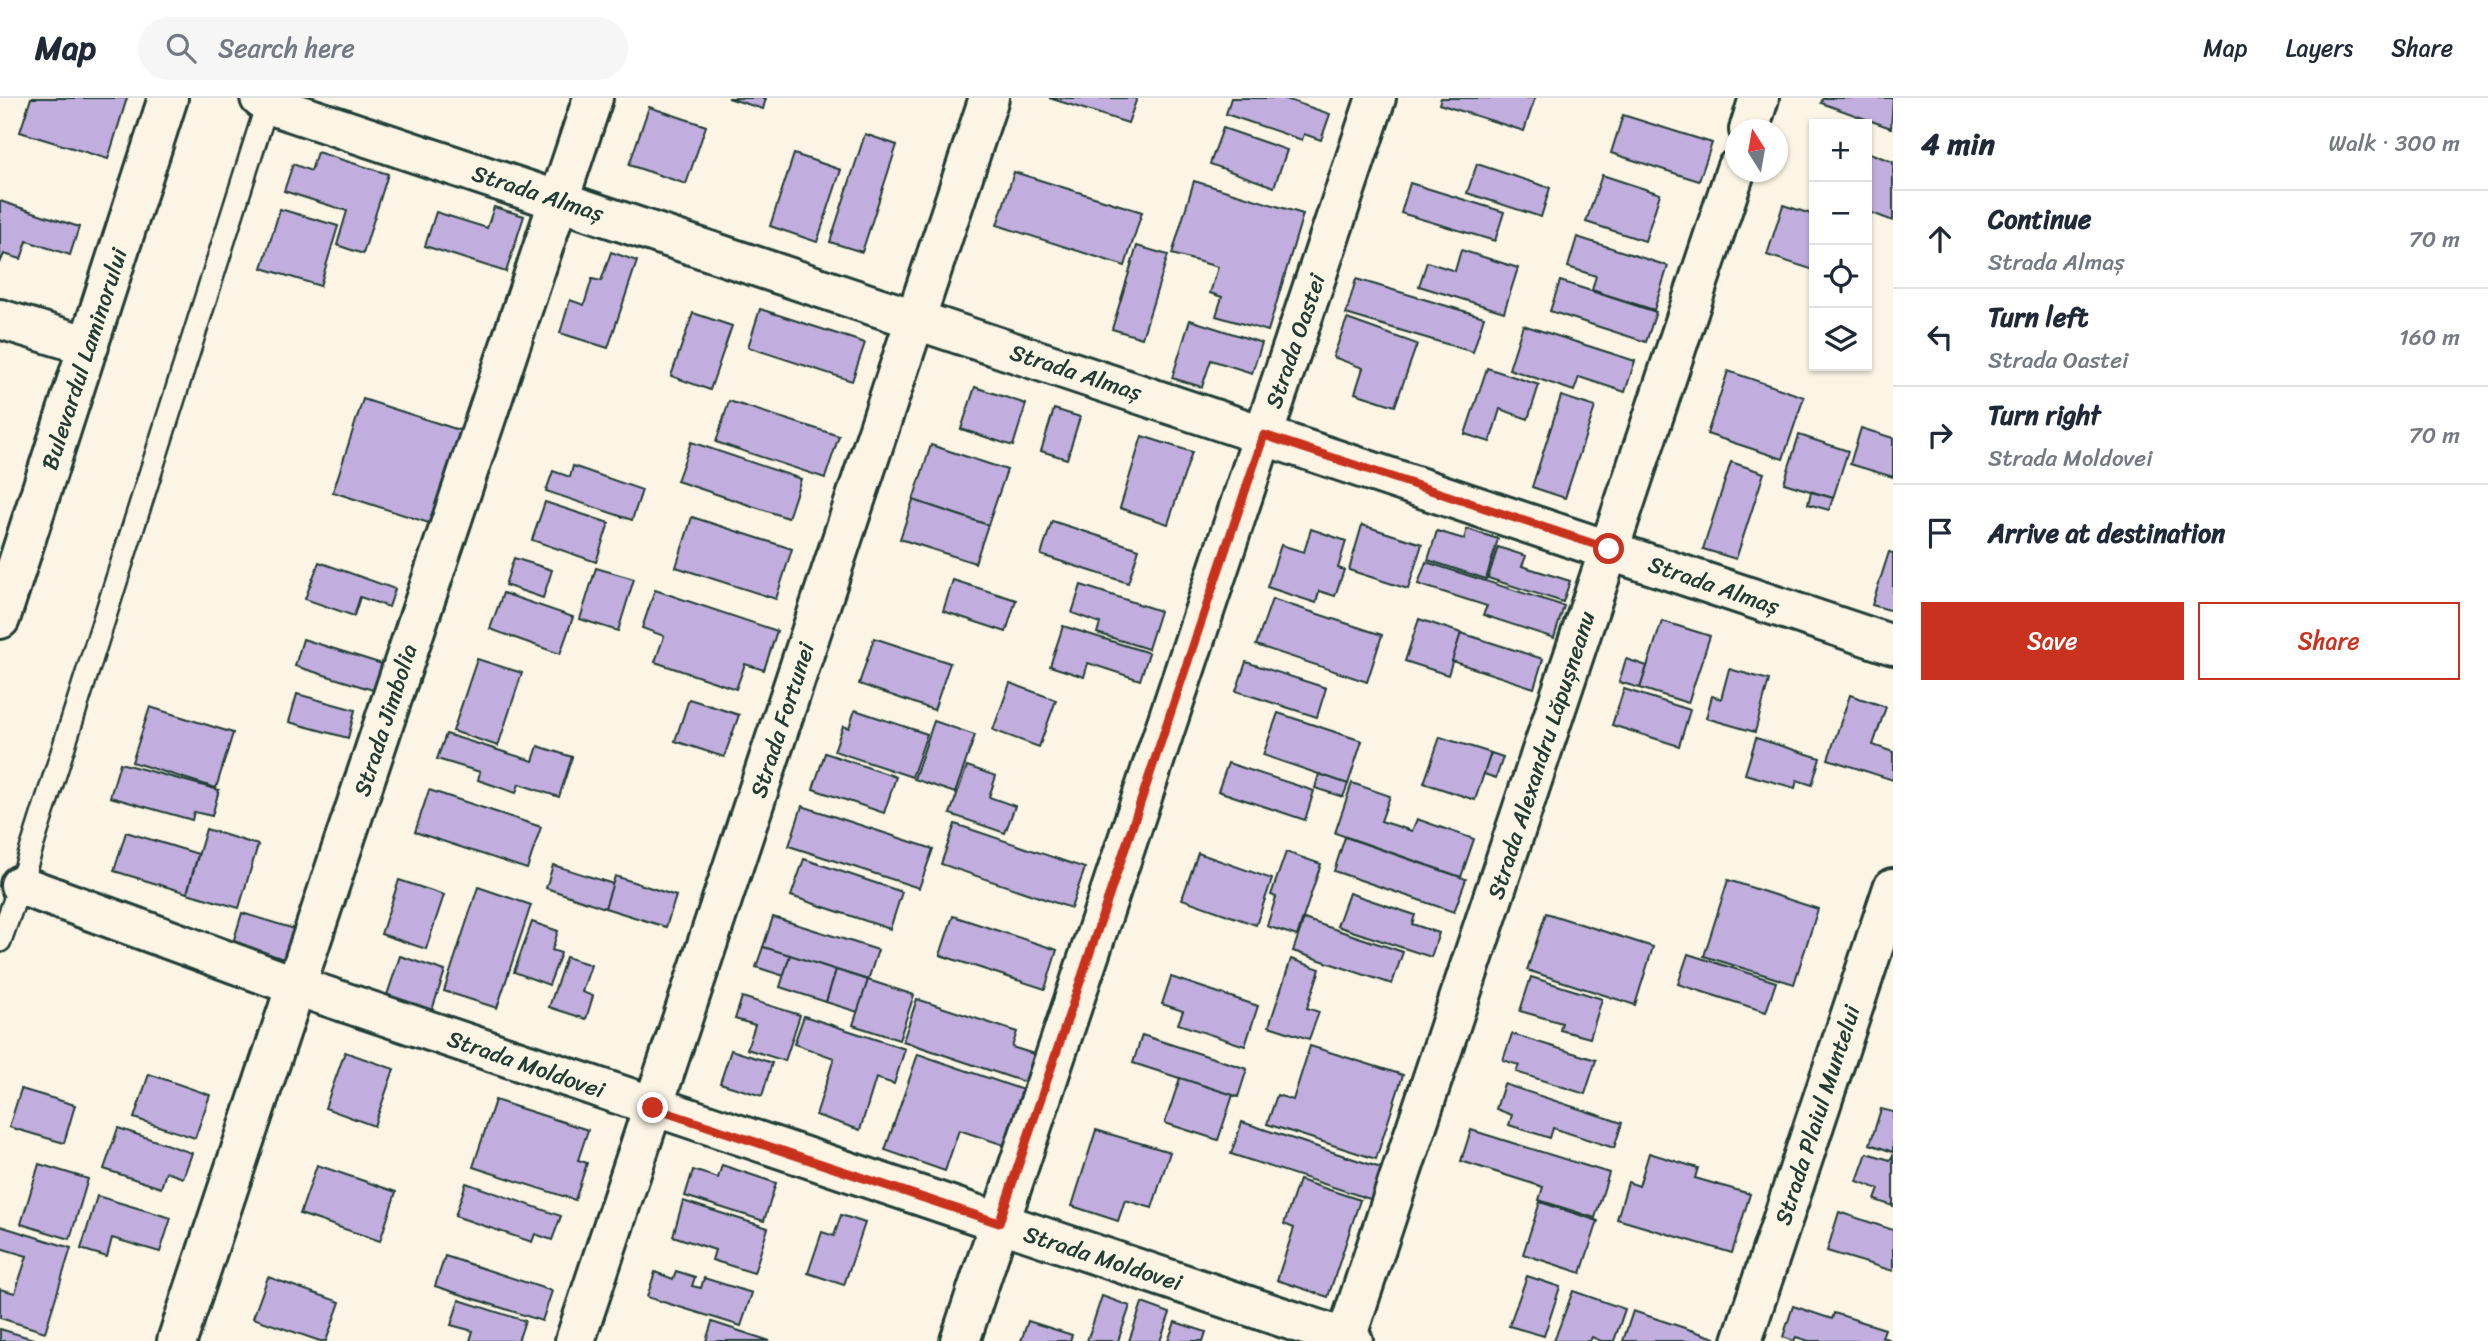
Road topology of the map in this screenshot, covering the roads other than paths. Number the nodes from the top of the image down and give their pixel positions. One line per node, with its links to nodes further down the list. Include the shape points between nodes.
1 (168, 98): 12 (street, Bulevardul Laminorului)
2 (593, 98): 9 (street, Strada Jimbolia)
3 (989, 98): 11 (street, Strada Fortunei)
4 (1376, 98): 13 (street, Strada Oastei)
5 (1759, 98): 7 (street)
6 (266, 100): 9 (street, Strada Almaș); 17 (lane)
7 (1752, 119)
8 (1731, 182): 14 (street, Strada Alexandru Lăpușneanu)
9 (559, 200): 11 (street, Strada Almaș); 20 (street, Strada Jimbolia)
10 (0, 319): 12 (street)
11 (915, 319): 13 (street, Strada Almaș); 21 (street, Strada Fortunei)
12 (89, 346): 15 (street, Bulevardul Laminorului)
13 (1264, 435): 14 (street, Strada Almaș); 22 (street, Strada Oastei)
14 (1609, 549): 16 (street, Strada Almaș); 23 (street, Strada Alexandru Lăpușneanu)
15 (0, 619)
16 (1893, 645)
17 (20, 885): 19 (lane); 20 (street, Strada Moldovei)
18 (1893, 888): 27 (street, Strada Plaiul Muntelui)
19 (0, 941)
20 (296, 986): 21 (street, Strada Moldovei); 24 (street, Strada Jimbolia)
21 (653, 1108): 22 (street, Strada Moldovei); 25 (street, Strada Fortunei)
22 (999, 1223): 23 (street, Strada Moldovei); 26 (street, Strada Oastei)
23 (1348, 1340)
24 (177, 1341)
25 (575, 1341)
26 (960, 1341)
27 (1742, 1341)

